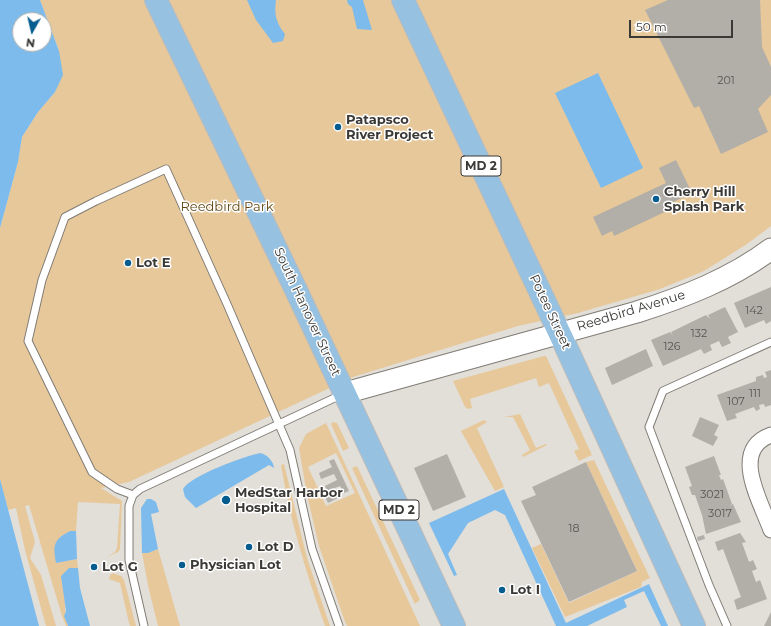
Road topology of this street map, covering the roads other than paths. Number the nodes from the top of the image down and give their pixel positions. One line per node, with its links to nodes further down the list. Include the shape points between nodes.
1 (156, 0): 6 (main road, South Hanover Street / MD 2)
2 (403, 0): 4 (main road, Potee Street / MD 2)
3 (771, 249): 4 (street, Reedbird Avenue, via 734,273 675,299 637,312)
4 (559, 332): 6 (street, Reedbird Avenue); 14 (main road, Potee Street / MD 2)
5 (771, 342): 15 (lane, via 663,390 649,427)
6 (345, 393): 7 (lane); 13 (main road, South Hanover Street / MD 2)
7 (280, 424): 9 (lane, via 140,489); 9 (lane, via 166,169 96,201 65,218 42,280 28,341 92,472); 12 (lane, via 290,450 312,549)
8 (771, 435): 10 (street, via 756,443 751,452 750,474)
9 (133, 495): 11 (lane, via 129,506 129,560)
10 (771, 530)
11 (144, 626)
12 (339, 626)
13 (454, 626)
14 (694, 626)
15 (727, 626)

